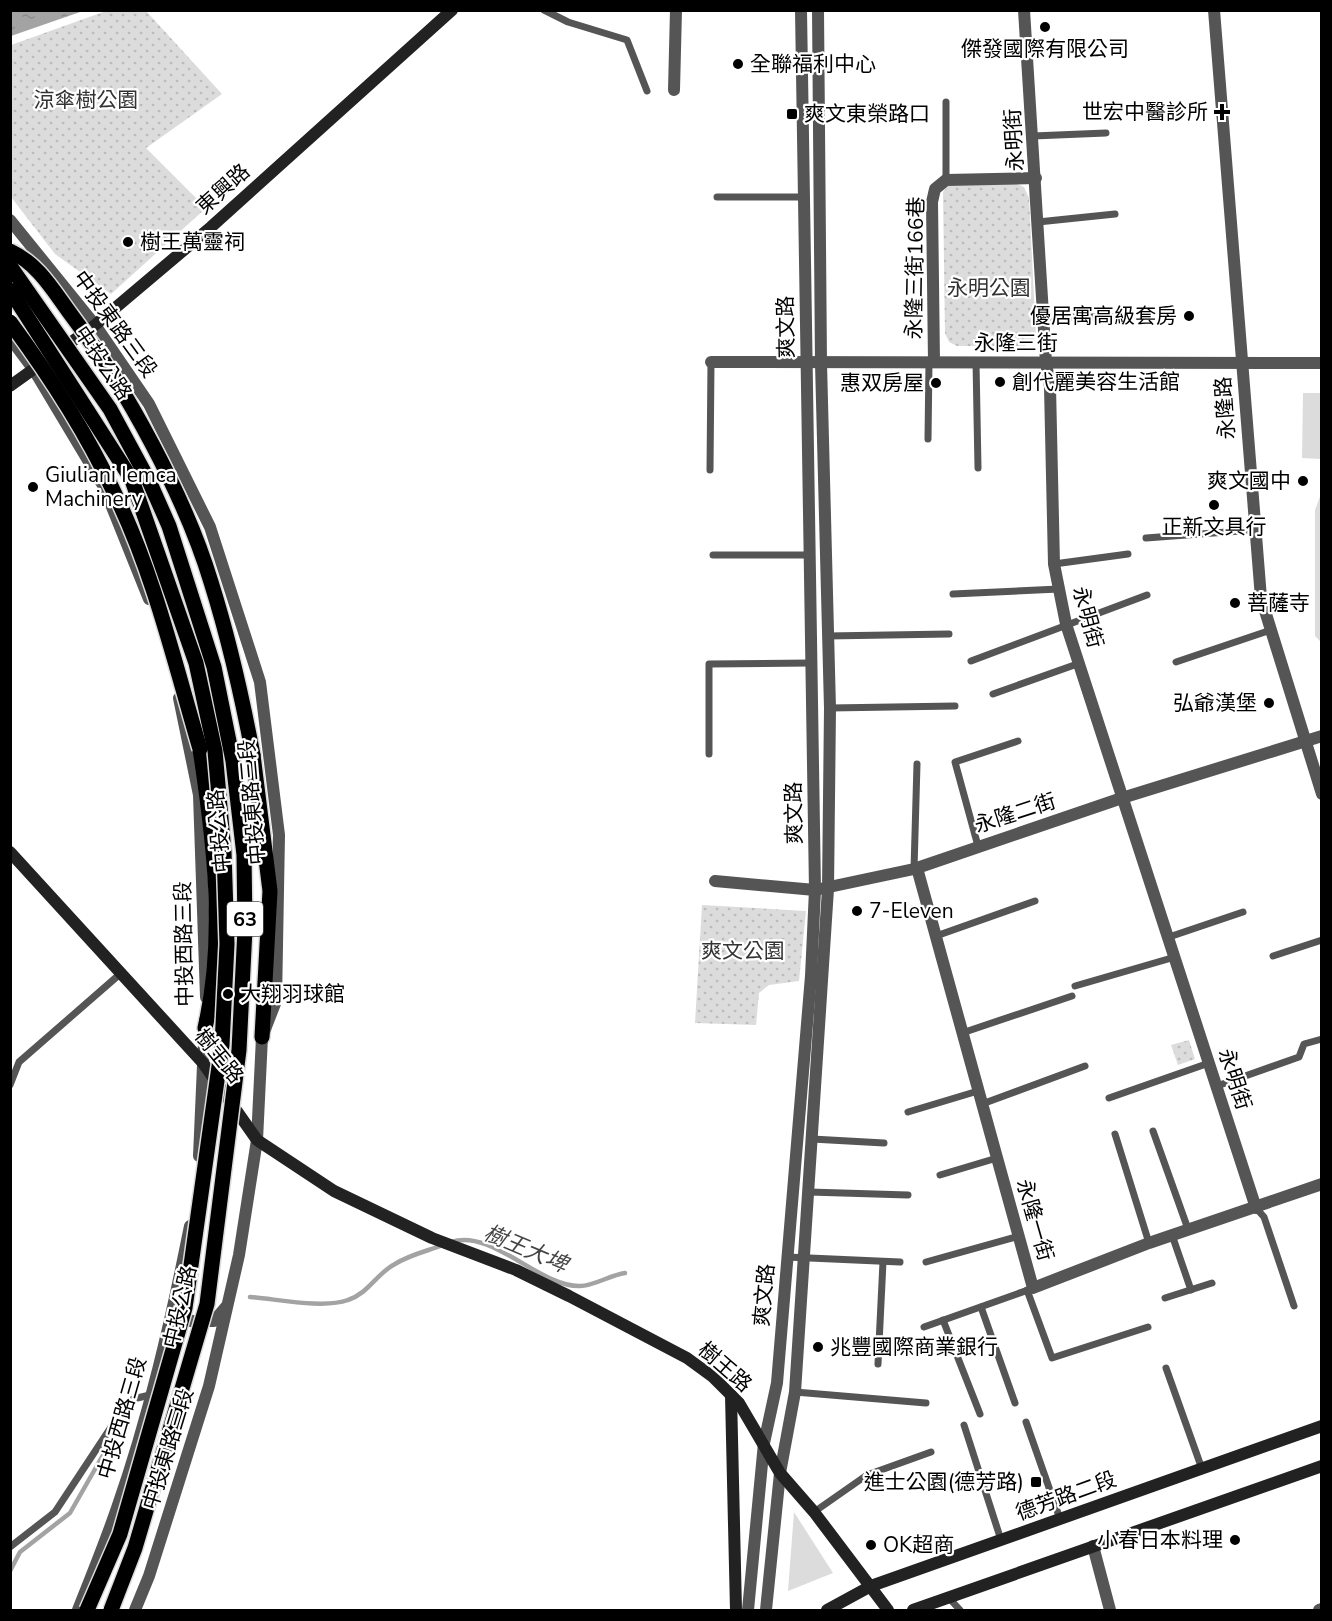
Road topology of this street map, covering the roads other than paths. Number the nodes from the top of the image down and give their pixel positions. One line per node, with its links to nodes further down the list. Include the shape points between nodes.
1 (452, 10): 26 (street, 東興路)
2 (544, 10): 9 (lane, via 568,22 627,40)
3 (676, 10): 8 (street)
4 (801, 10): 16 (street, 爽文路)
5 (818, 10): 33 (street, 爽文路)
6 (1024, 10): 12 (street, 永明街)
7 (1214, 10): 34 (street, 永隆路)
8 (674, 90)
9 (647, 91)
10 (946, 102): 14 (lane)
11 (1106, 133): 12 (lane)
12 (1034, 136): 13 (street, 永明街)
13 (1036, 178): 14 (street); 19 (street, 永明街)
14 (946, 180): 29 (street, 永隆三街166巷, via 935,189 932,202)
15 (717, 197): 16 (lane)
16 (803, 197): 32 (street, 爽文路)
17 (1115, 214): 19 (lane)
18 (10, 220): 26 (street, 中投東路三段)
19 (1038, 222): 23 (street, 永明街)
20 (10, 251): 85 (main road, bridge, via 35,266 84,332 129,403 184,510 211,580 254,755 270,891)
21 (10, 266): 152 (main road, 中投公路 / 63, bridge, via 110,409 169,526 214,666 233,761 244,855 239,1050 207,1304 135,1548)
22 (10, 290): 151 (main road, 中投公路 / 63, bridge, via 132,480 196,663 215,751 224,852 222,1045 185,1308 120,1534)
23 (1044, 317): 24 (lane); 31 (street, 永明街)
24 (1119, 317)
25 (10, 322): 83 (main road, bridge, via 53,381 114,490 157,602 200,749 209,806 218,945)
26 (95, 325): 36 (street, 東興路); 85 (street, 中投東路三段, via 148,404 210,527 260,682 279,835 276,1001)
27 (10, 338): 36 (street, 中投西路三段)
28 (711, 362): 32 (street, 永隆三街); 40 (lane)
29 (931, 362): 30 (street, 永隆三街); 33 (street, 永隆三街); 38 (lane)
30 (976, 362): 31 (street, 永隆三街); 39 (lane)
31 (1047, 362): 34 (street, 永隆三街); 46 (street, 永明街)
32 (806, 363): 33 (street, 永隆三街); 45 (street, 爽文路)
33 (821, 363): 53 (street, 爽文路)
34 (1241, 363): 35 (street, 永隆三街); 41 (street, 永隆路)
35 (1322, 363)
36 (34, 370): 37 (street, 東興路); 83 (street, 中投西路三段, via 104,487 167,643 199,795)
37 (10, 386)
38 (928, 439)
39 (978, 468)
40 (710, 470)
41 (1254, 530): 42 (lane); 51 (street, 永隆路, via 1261,598)
42 (1146, 538)
43 (1128, 554): 46 (lane)
44 (713, 555): 45 (lane)
45 (808, 555): 56 (street, 爽文路)
46 (1054, 564): 47 (street, 永明街)
47 (1059, 589): 48 (lane); 50 (street, 永明街)
48 (953, 594)
49 (1148, 595): 50 (lane)
50 (1066, 624): 54 (lane); 57 (street, 永明街)
51 (1271, 630): 55 (lane); 63 (street, 永隆路)
52 (949, 634): 53 (lane)
53 (827, 636): 60 (street, 爽文路)
54 (971, 662)
55 (1176, 662)
56 (811, 663): 64 (lane, via 709,664); 72 (street, 爽文路)
57 (1080, 663): 58 (lane); 67 (street, 永明街)
58 (993, 694)
59 (955, 706): 60 (lane)
60 (830, 708): 72 (street, 爽文路)
61 (1322, 736): 63 (street, 永隆二街)
62 (1018, 741): 68 (lane, via 955,762)
63 (1306, 741): 66 (street, 永隆路); 67 (street, 永隆二街)
64 (709, 753)
65 (917, 764): 70 (lane)
66 (1322, 794)
67 (1122, 798): 68 (street, 永隆二街); 76 (street, 永明街)
68 (978, 846): 70 (street, 永隆二街)
69 (10, 852): 80 (street, 樹王路)
70 (915, 868): 72 (street, 永隆二街); 75 (street, 永隆一街)
71 (715, 882): 72 (street, 永隆二街)
72 (822, 889): 98 (street, 爽文路); 111 (street, 爽文路)
73 (1035, 902): 75 (lane)
74 (1243, 912): 76 (lane)
75 (936, 936): 84 (street, 永隆一街)
76 (1169, 937): 79 (street, 永明街)
77 (1322, 940): 78 (lane)
78 (1273, 956)
79 (1175, 957): 81 (lane); 88 (street, 永明街)
80 (120, 974): 87 (street, 樹王路); 90 (lane, via 20,1062)
81 (1075, 986)
82 (1072, 996): 84 (lane)
83 (204, 1028): 87 (street, 中投西路三段)
84 (962, 1034): 92 (street, 永隆一街)
85 (262, 1036): 99 (street, 中投東路三段)
86 (1322, 1039): 91 (lane, via 1304,1044 1299,1057)
87 (203, 1063): 99 (street, 樹王路); 119 (street, 中投西路三段, via 193,1212)
88 (1209, 1063): 91 (street, 永明街); 93 (lane)
89 (1086, 1066): 94 (lane)
90 (10, 1085)
91 (1217, 1086): 106 (street, 永明街)
92 (978, 1091): 94 (street, 永隆一街); 95 (lane)
93 (1109, 1098)
94 (982, 1104): 101 (street, 永隆一街)
95 (908, 1112)
96 (1153, 1131): 107 (lane)
97 (1114, 1134): 110 (lane)
98 (813, 1139): 100 (lane); 104 (street, 爽文路)
99 (257, 1140): 121 (street, 中投東路三段); 131 (street, 樹王路, via 334,1191 457,1249 516,1270 644,1334 687,1358)
100 (884, 1143)
101 (997, 1158): 102 (lane); 109 (street, 永隆一街)
102 (940, 1175)
103 (1322, 1184): 106 (street, 永隆一街)
104 (809, 1192): 105 (lane); 112 (street, 爽文路)
105 (908, 1195)
106 (1256, 1208): 107 (street, 永隆一街); 122 (lane, via 1264,1217)
107 (1188, 1229): 108 (street, 永隆一街)
108 (1172, 1235): 110 (street, 永隆一街); 118 (lane)
109 (1019, 1236): 115 (lane); 117 (street, 永隆一街)
110 (1149, 1243): 117 (street, 永隆一街)
111 (787, 1257): 112 (lane); 138 (street, 爽文路, via 777,1383)
112 (803, 1258): 113 (lane); 129 (street, 爽文路)
113 (883, 1262): 114 (lane); 127 (lane)
114 (900, 1262)
115 (926, 1262)
116 (1212, 1283): 118 (lane)
117 (1030, 1289): 123 (lane); 126 (lane, via 1052,1358)
118 (1191, 1290): 120 (lane)
119 (177, 1291): 121 (street, via 179,1309 190,1321 214,1320); 130 (street, 中投西路三段)
120 (1165, 1298)
121 (228, 1305): 153 (street, 中投東路三段, via 209,1386)
122 (1294, 1306)
123 (981, 1307): 124 (lane); 133 (lane)
124 (943, 1320): 125 (lane); 134 (lane)
125 (924, 1327)
126 (1148, 1327)
127 (878, 1364)
128 (1166, 1368): 141 (lane)
129 (795, 1392): 132 (lane); 142 (street, 爽文路)
130 (150, 1395): 147 (lane, via 133,1399 121,1412 55,1512); 150 (street, 中投西路三段, via 117,1508)
131 (731, 1395): 138 (street, 樹王路); 154 (street)
132 (926, 1403)
133 (1015, 1403)
134 (980, 1414)
135 (1026, 1422): 144 (lane)
136 (964, 1425): 145 (lane)
137 (1322, 1426): 141 (street, 德芳路二段)
138 (764, 1443): 142 (street, 樹王路); 155 (street, 爽文路)
139 (931, 1452): 143 (lane, via 867,1475)
140 (1322, 1466): 146 (street)
141 (1202, 1469): 144 (street, 德芳路二段)
142 (780, 1473): 143 (street, 樹王路); 156 (street, 爽文路)
143 (814, 1512): 148 (street, 樹王路)
144 (1060, 1519): 145 (street, 德芳路二段)
145 (1001, 1540): 148 (street, 德芳路二段)
146 (1093, 1546): 149 (street); 161 (street)
147 (10, 1547)
148 (870, 1586): 157 (street, 德芳路二段); 158 (street, 樹王路)
149 (948, 1598): 159 (street); 160 (lane)
150 (78, 1611)
151 (87, 1611)
152 (111, 1611)
153 (135, 1611)
154 (736, 1611)
155 (748, 1611)
156 (766, 1611)
157 (827, 1611)
158 (888, 1611)
159 (913, 1611)
160 (960, 1611)
161 (1110, 1611)

